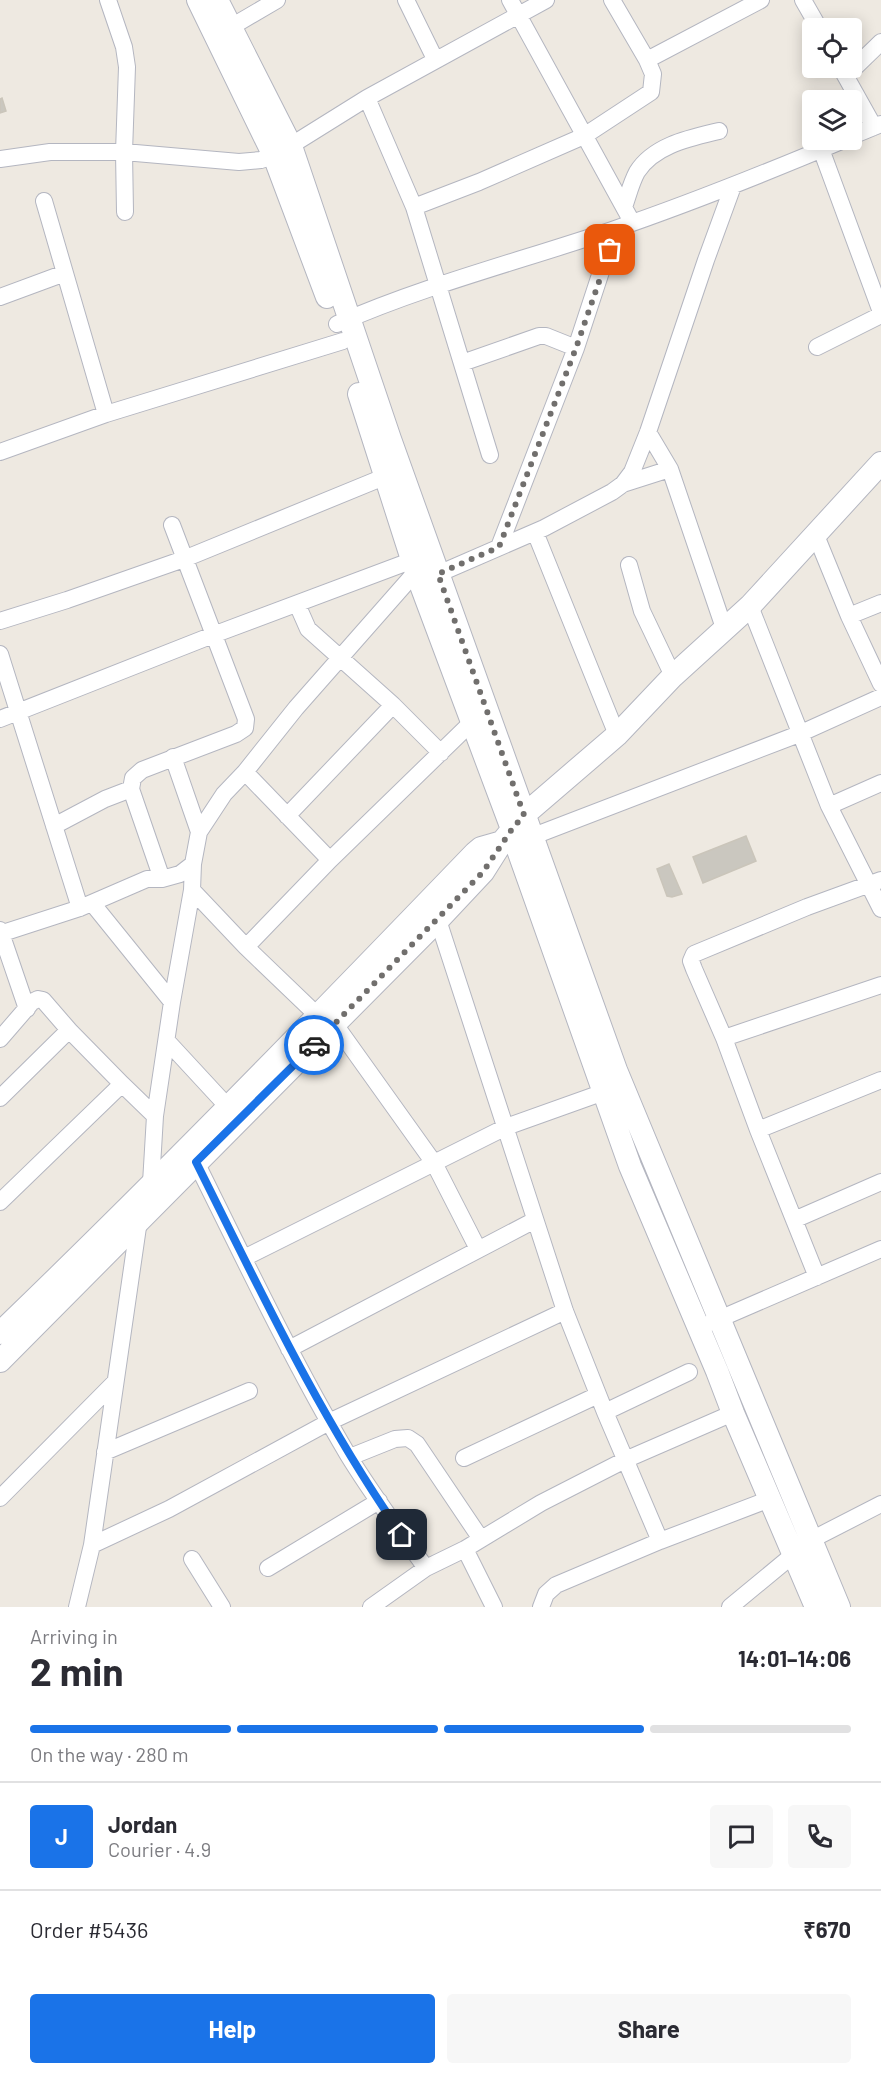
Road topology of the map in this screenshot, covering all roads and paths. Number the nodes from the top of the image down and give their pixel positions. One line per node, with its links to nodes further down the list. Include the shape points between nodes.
1 (108, 0): 27 (street, via 127,67)
2 (198, 0): 26 (street)
3 (217, 0): 13 (street)
4 (277, 0): 13 (street)
5 (406, 0): 16 (street)
6 (510, 0): 11 (street)
7 (546, 0): 11 (street)
8 (612, 0): 17 (street)
9 (761, 0): 17 (street)
10 (810, 3): 12 (street)
11 (518, 15): 16 (street); 23 (street)
12 (815, 18)
13 (231, 27): 26 (street)
14 (881, 42): 15 (street)
15 (862, 57)
16 (435, 59): 19 (street)
17 (647, 60): 23 (street, via 653,74 651,92)
18 (848, 78): 20 (street)
19 (367, 98): 26 (street); 31 (street)
20 (878, 125): 22 (street)
21 (719, 131): 33 (street, via 671,145 645,162 634,180)
22 (862, 132)
23 (585, 136): 31 (street); 33 (street)
24 (819, 150): 29 (street)
25 (821, 150): 38 (street)
26 (282, 151): 27 (street, via 261,160 239,162); 39 (street)
27 (124, 152): 28 (street, via 50,152); 32 (street)
28 (0, 159)
29 (734, 186): 33 (street); 44 (street)
30 (44, 201): 35 (street)
31 (414, 207): 36 (street)
32 (125, 212)
33 (628, 214): 34 (street)
34 (615, 229): 36 (street); 41 (street)
35 (65, 273): 37 (street); 43 (street)
36 (437, 285): 39 (street); 42 (street)
37 (0, 297)
38 (881, 313): 40 (street)
39 (343, 328): 43 (street); 49 (street); 56 (street)
40 (817, 347)
41 (576, 348): 42 (street, via 538,336); 54 (street)
42 (462, 363): 46 (street)
43 (106, 414): 45 (street)
44 (648, 432): 48 (street); 50 (street)
45 (0, 452)
46 (490, 455)
47 (881, 463): 53 (street)
48 (670, 469): 50 (street); 63 (street)
49 (384, 477): 55 (street); 56 (street)
50 (623, 484): 52 (street)
51 (172, 525): 55 (street)
52 (535, 532): 54 (street); 75 (street)
53 (815, 533): 60 (street); 61 (street)
54 (499, 547): 56 (street)
55 (184, 559): 62 (street); 64 (street)
56 (424, 565): 59 (street); 66 (street); 73 (street); 85 (street)
57 (629, 565): 67 (street, via 642,610)
58 (881, 603): 61 (street)
59 (297, 604): 64 (street); 66 (street, via 308,629)
60 (750, 606): 63 (street); 74 (street)
61 (849, 616): 68 (street)
62 (0, 621)
63 (724, 628): 67 (street)
64 (213, 635): 71 (street); 77 (street, via 240,701 245,728)
65 (0, 654): 71 (street)
66 (340, 656): 70 (street); 78 (street)
67 (673, 676): 75 (street)
68 (881, 684)
69 (881, 697): 74 (street)
70 (393, 705): 76 (street); 82 (street)
71 (17, 713): 72 (street); 83 (street)
72 (0, 719)
73 (472, 721): 76 (street); 85 (street)
74 (800, 734): 81 (street); 85 (street)
75 (617, 735): 85 (street)
76 (441, 753): 86 (street)
77 (173, 757): 80 (street, via 142,770 133,778); 84 (street)
78 (245, 772): 82 (street); 84 (street, via 224,794)
79 (881, 783): 81 (street)
80 (131, 789): 83 (street); 88 (street)
81 (829, 806): 89 (street)
82 (287, 816): 86 (street)
83 (54, 826): 91 (street)
84 (199, 831): 87 (street)
85 (517, 831): 93 (street); 99 (street, via 475,853); 106 (street)
86 (330, 861): 95 (street)
87 (193, 864): 88 (street, via 180,874); 90 (street)
88 (162, 879): 91 (street, via 147,879)
89 (875, 882): 92 (street); 101 (street, via 694,954 693,969)
90 (192, 890): 95 (street); 97 (street)
91 (86, 906): 94 (street); 97 (street)
92 (881, 909)
93 (438, 920): 99 (street); 110 (street)
94 (0, 933): 98 (street)
95 (246, 947): 99 (street)
96 (881, 984): 101 (street)
97 (172, 1002): 103 (street)
98 (27, 1009): 100 (street, via 32,1002 43,1000); 102 (street)
99 (326, 1019): 108 (street); 112 (street); 113 (street)
100 (69, 1030): 105 (street); 107 (street)
101 (724, 1038): 111 (street)
102 (0, 1040)
103 (167, 1041): 108 (street); 109 (street)
104 (881, 1080): 111 (street)
105 (122, 1084): 109 (street); 116 (street)
106 (614, 1091): 110 (street); 125 (street); 126 (street, via 630,1166)
107 (0, 1098)
108 (228, 1107): 115 (street)
109 (155, 1116): 115 (street)
110 (506, 1127): 113 (street); 117 (street)
111 (758, 1130): 118 (street)
112 (196, 1162): 119 (street); 122 (street)
113 (434, 1163): 120 (street); 122 (street)
114 (881, 1182): 118 (street)
115 (151, 1183): 119 (street); 127 (street)
116 (0, 1202)
117 (535, 1220): 120 (street); 124 (street)
118 (794, 1220): 123 (street)
119 (138, 1221): 129 (street); 131 (street)
120 (478, 1249): 128 (street)
121 (881, 1249): 123 (street)
122 (244, 1258): 128 (street)
123 (817, 1277): 125 (street)
124 (565, 1311): 133 (street); 136 (street)
125 (720, 1320): 126 (street); 148 (street)
126 (698, 1327): 135 (street)
127 (0, 1333)
128 (289, 1348): 136 (street)
129 (0, 1361)
130 (689, 1372): 134 (street)
131 (115, 1382): 137 (street); 141 (street)
132 (249, 1391): 137 (street)
133 (598, 1395): 134 (street); 139 (street)
134 (605, 1412): 140 (street)
135 (733, 1413): 140 (street); 142 (street)
136 (329, 1422): 138 (street); 147 (street, via 169,1509)
137 (105, 1452): 147 (street)
138 (350, 1457): 143 (street); 145 (street, via 395,1439 408,1438 417,1444)
139 (464, 1458)
140 (625, 1460): 145 (street); 146 (street)
141 (0, 1498)
142 (770, 1499): 146 (street); 148 (street)
143 (379, 1501): 151 (street); 152 (street)
144 (881, 1504): 148 (street)
145 (481, 1539): 149 (street)
146 (660, 1541): 157 (street, via 556,1585 546,1594)
147 (92, 1545): 154 (street)
148 (802, 1546): 158 (street); 159 (street); 160 (street)
149 (465, 1550): 152 (street); 156 (street)
150 (192, 1559): 153 (street)
151 (268, 1568)
152 (426, 1568): 155 (street)
153 (214, 1604)
154 (77, 1607)
155 (371, 1607)
156 (494, 1607)
157 (541, 1607)
158 (730, 1607)
159 (816, 1607)
160 (839, 1607)

